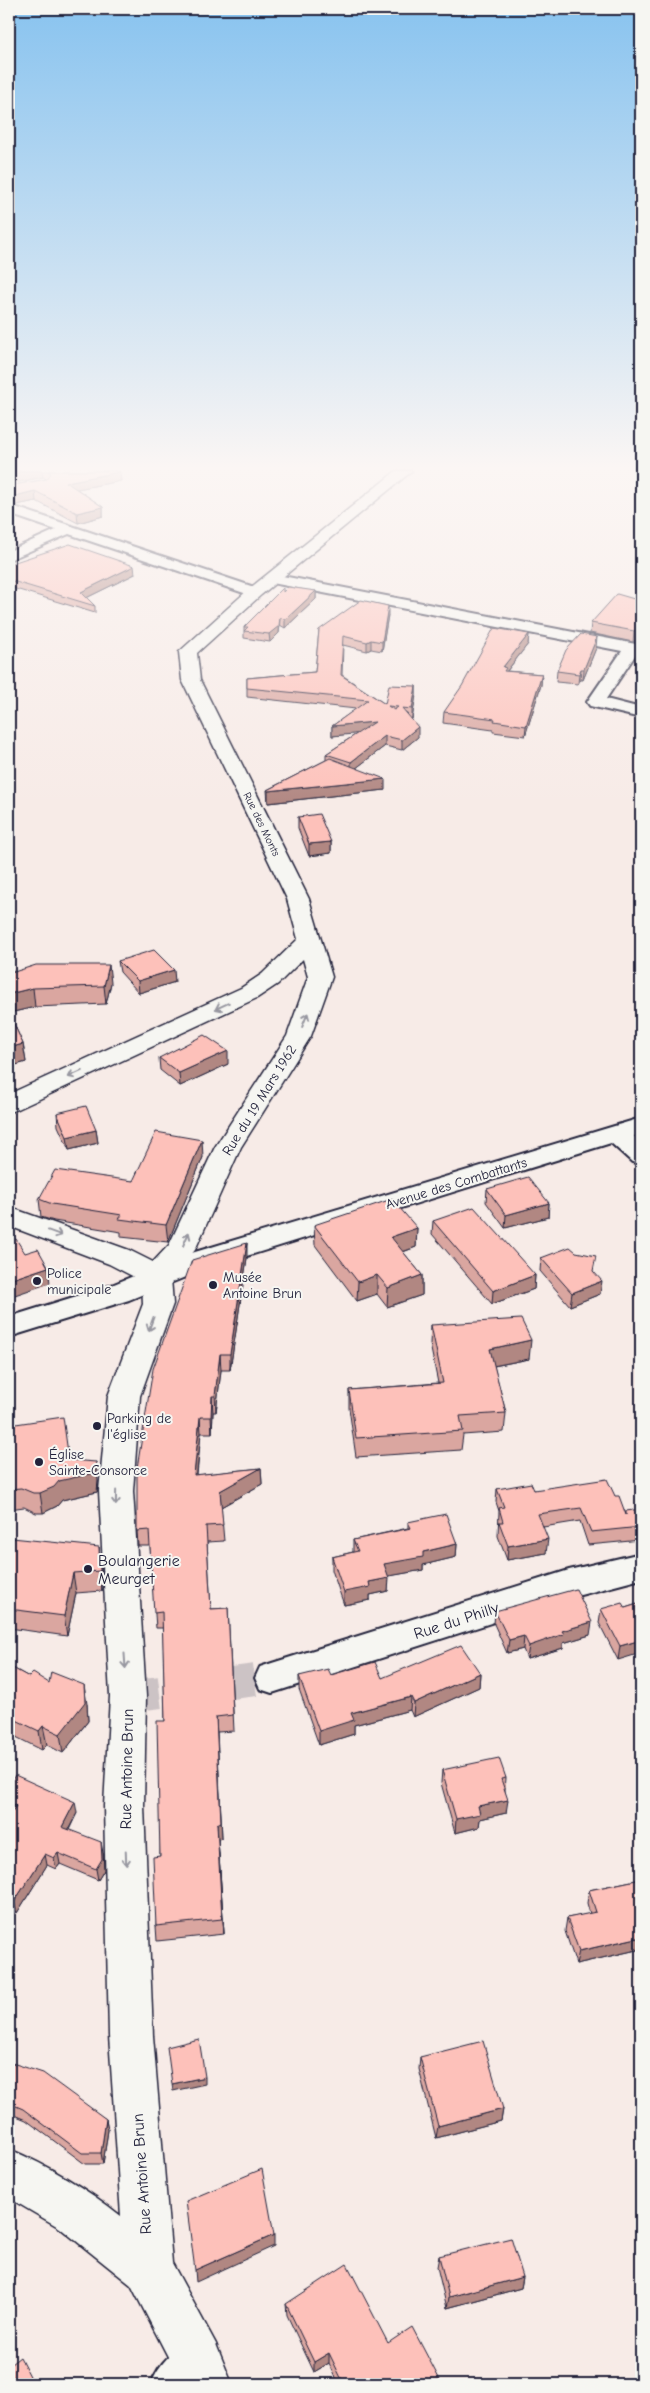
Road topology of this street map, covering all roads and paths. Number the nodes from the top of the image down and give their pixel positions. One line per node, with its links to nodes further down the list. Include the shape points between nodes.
1 (223, 583): 4 (street)
2 (267, 583): 4 (street, Rue des Monts)
3 (291, 583): 5 (street)
4 (255, 592): 7 (street, Rue des Monts, via 188,652 191,680 298,899)
5 (637, 649): 6 (street, via 596,702)
6 (641, 713)
7 (310, 940): 8 (street); 9 (street, Rue du 19 Mars 1962, via 320,977)
8 (265, 983): 9 (street, via 291,981); 10 (street, one-way to 10)
9 (317, 991): 15 (street, Rue du 19 Mars 1962, one-way to 9, via 182,1250 228,1147 299,1036)
10 (9, 1104)
11 (641, 1126): 12 (street, Avenue des Combattants)
12 (616, 1134): 13 (street); 15 (street, Avenue des Combattants)
13 (641, 1156)
14 (9, 1216): 15 (street, one-way to 15, via 119,1257)
15 (156, 1276): 16 (street, Avenue des Combattants, via 118,1293); 20 (street, Rue Antoine Brun, one-way to 20, via 158,1304 124,1396 116,1491 128,1696 124,1806 131,2036)
16 (9, 1327)
17 (641, 1566): 18 (street, Rue du Philly, via 568,1584)
18 (272, 1678)
19 (9, 2172): 20 (street, via 77,2211)
20 (148, 2268): 21 (street)
21 (193, 2377)

